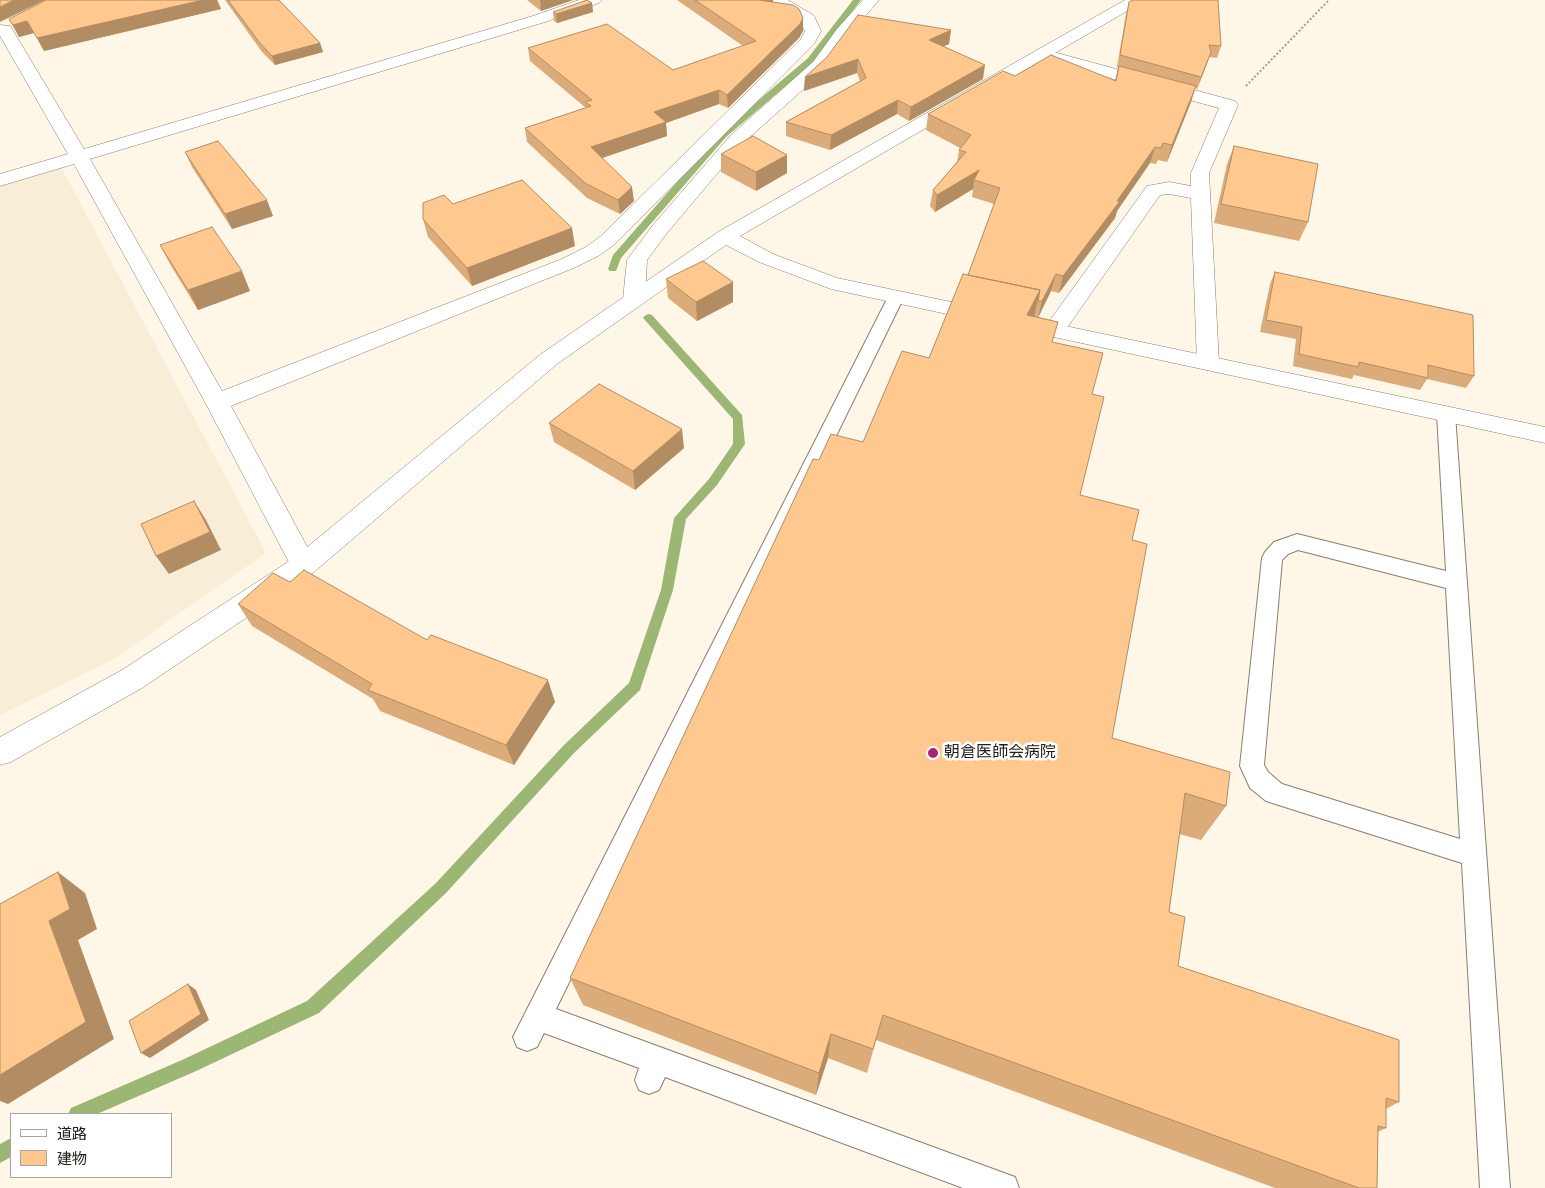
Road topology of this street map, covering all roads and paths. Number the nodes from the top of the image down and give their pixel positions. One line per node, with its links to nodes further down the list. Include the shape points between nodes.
1 (594, 0): 10 (street)
2 (777, 0): 18 (street, via 807,18 813,31 808,41 608,240 593,251)
3 (871, 0): 15 (street, via 819,66 738,139 660,229 637,260)
4 (1136, 0): 8 (street)
5 (1329, 0): 9 (path)
6 (20, 20): 7 (street)
7 (2, 29): 10 (street)
8 (1042, 54): 9 (street); 13 (street)
9 (1229, 105): 12 (street, via 1200,173)
10 (79, 156): 11 (street); 18 (street)
11 (0, 180)
12 (1201, 194): 16 (street, via 1169,188 1154,190); 17 (street)
13 (725, 236): 14 (street, via 798,272 831,283); 15 (street)
14 (896, 297): 16 (street); 25 (lane, via 532,1026)
15 (634, 299): 21 (street, via 550,358)
16 (1054, 330): 17 (street)
17 (1208, 363): 19 (street)
18 (217, 402): 21 (street)
19 (1446, 414): 20 (street); 22 (lane)
20 (1545, 435)
21 (304, 565): 23 (street, via 132,679)
22 (1456, 582): 24 (lane); 24 (lane, via 1297,542 1281,548 1272,558 1252,766 1259,780 1275,793)
23 (0, 752)
24 (1474, 855): 26 (lane)
25 (1004, 1188)
26 (1495, 1188)

